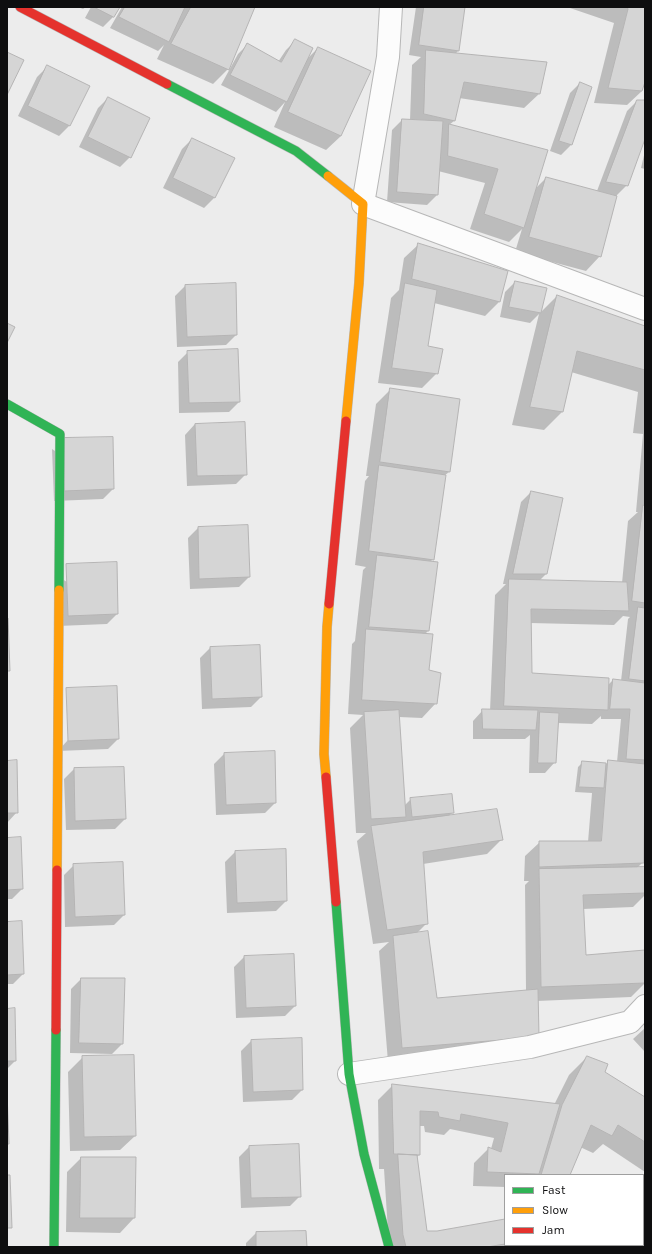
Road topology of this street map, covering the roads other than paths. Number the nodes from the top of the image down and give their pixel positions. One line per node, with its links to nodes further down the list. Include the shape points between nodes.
1 (20, 7): 3 (main road, via 296,151)
2 (391, 7): 3 (street, via 388,57)
3 (363, 204): 4 (street); 7 (main road, via 359,283 327,627 324,754)
4 (645, 309)
5 (7, 404): 8 (main road, via 60,434)
6 (645, 1006): 7 (street, via 630,1022 530,1047)
7 (348, 1074): 9 (main road, via 364,1154)
8 (54, 1247)
9 (389, 1247)

